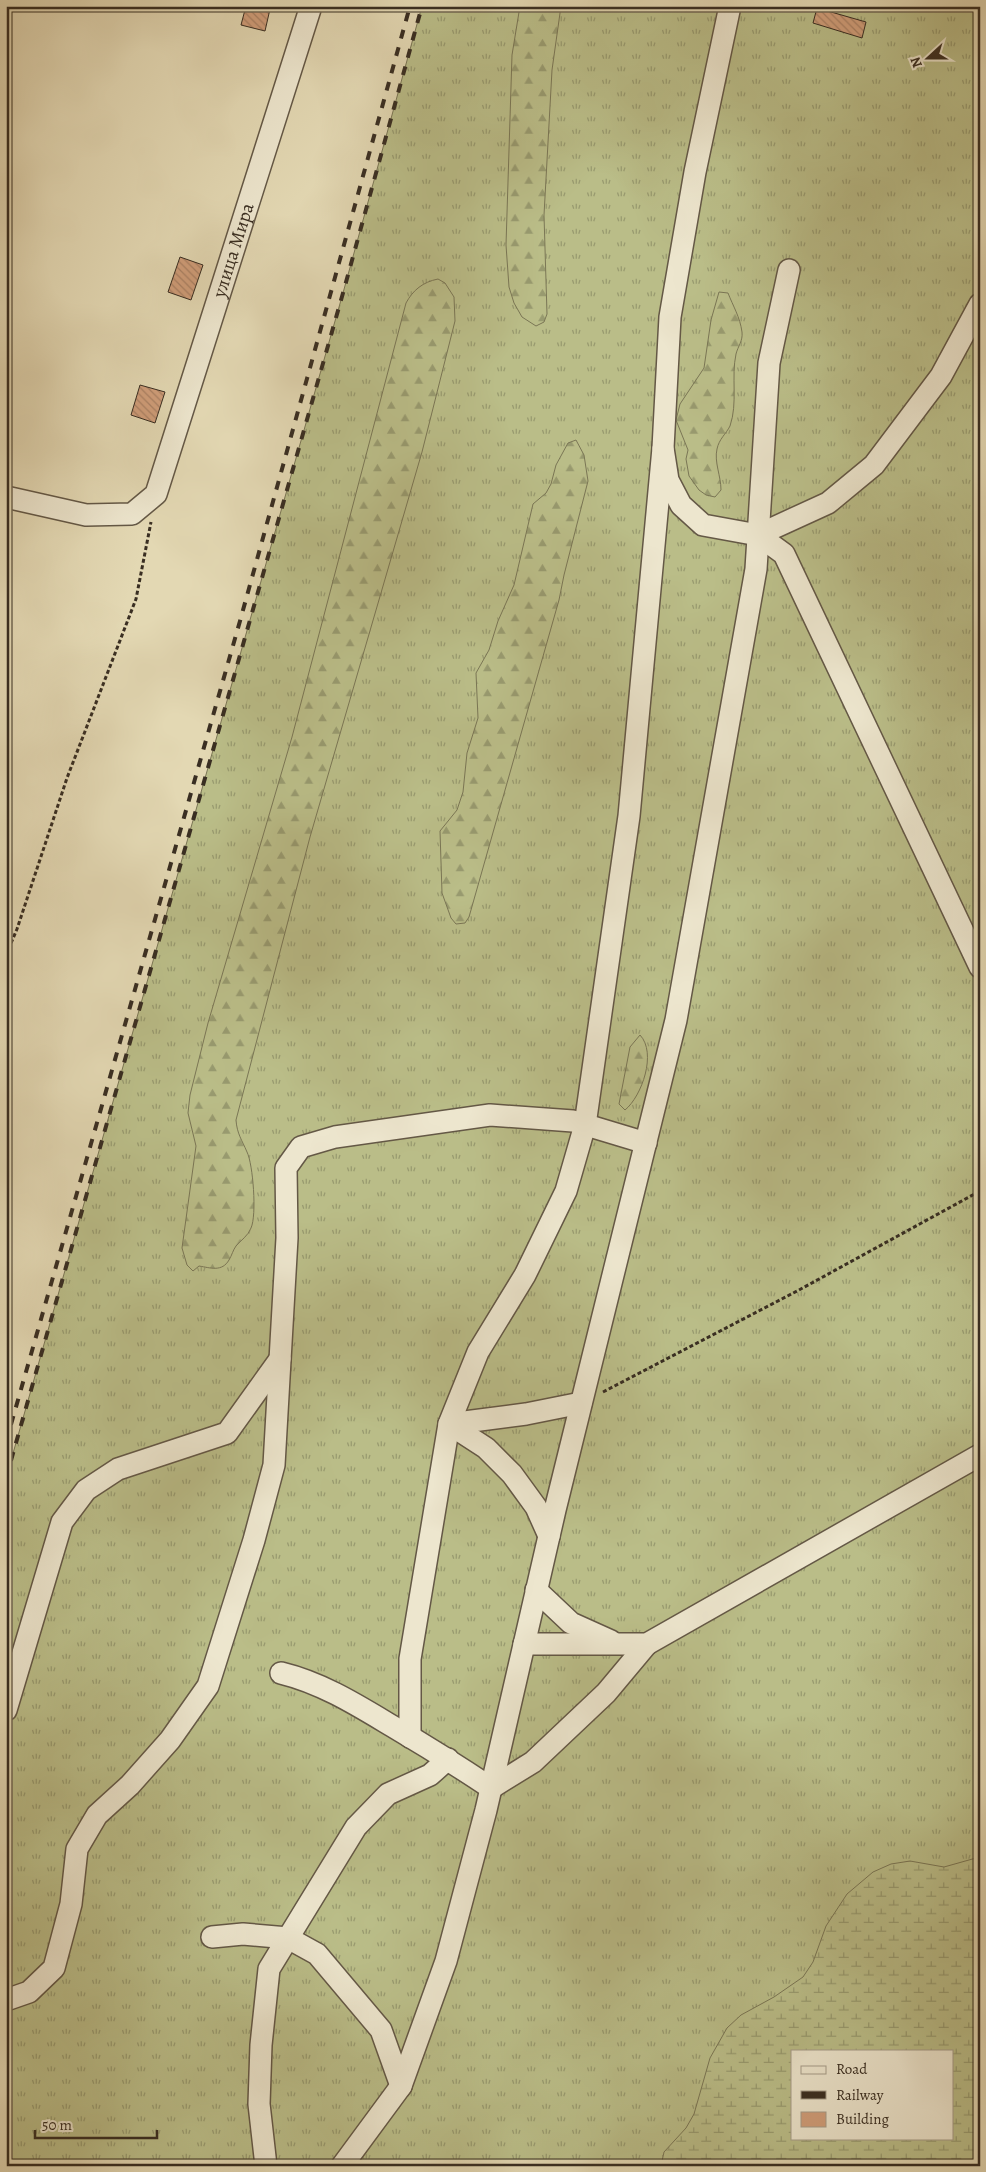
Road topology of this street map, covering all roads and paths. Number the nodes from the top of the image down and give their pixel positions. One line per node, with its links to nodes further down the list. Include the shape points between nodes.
1 (311, 6): 6 (street, улица Мира)
2 (730, 6): 5 (street, via 695,172 670,317)
3 (789, 270): 8 (street, via 769,363)
4 (980, 304): 8 (street, via 941,376 874,465 828,503)
5 (662, 448): 8 (street, via 668,480 681,505 703,525); 11 (street, via 629,816)
6 (156, 494): 7 (street, via 132,514 86,515); 9 (path, via 136,599 67,778)
7 (6, 497)
8 (758, 535): 10 (street, via 784,554); 12 (street, via 756,569 676,1020)
9 (6, 954)
10 (980, 967)
11 (585, 1125): 12 (street); 14 (street, via 573,1121 490,1115 334,1137 301,1146 286,1168 287,1238); 16 (street, via 566,1191 525,1275 478,1352)
12 (646, 1143): 15 (street)
13 (980, 1191): 15 (path)
14 (280, 1359): 24 (street, via 227,1433 118,1469 86,1490 62,1522); 30 (street, via 274,1465 208,1686 170,1740 97,1815 77,1849 71,1904 54,1968 29,1992)
15 (581, 1403): 16 (street); 18 (street)
16 (449, 1424): 18 (street, via 486,1448 512,1474 536,1507); 25 (street, via 410,1659)
17 (980, 1455): 22 (street)
18 (548, 1536): 19 (street)
19 (536, 1590): 20 (street); 21 (street, via 571,1623)
20 (524, 1644): 21 (street); 27 (street)
21 (618, 1644): 22 (street)
22 (647, 1644): 27 (street, via 606,1693 533,1762)
23 (281, 1673): 25 (street, via 303,1678 352,1701)
24 (6, 1710)
25 (410, 1737): 26 (street)
26 (448, 1759): 27 (street); 29 (street, via 430,1775 388,1794 356,1827)
27 (491, 1788): 31 (street, via 446,1961)
28 (212, 1937): 29 (street, via 243,1934)
29 (288, 1938): 31 (street, via 317,1954 381,2030); 32 (street, via 269,1970 261,2045 259,2104)
30 (6, 2000)
31 (401, 2086): 33 (street)
32 (266, 2166)
33 (342, 2166)

